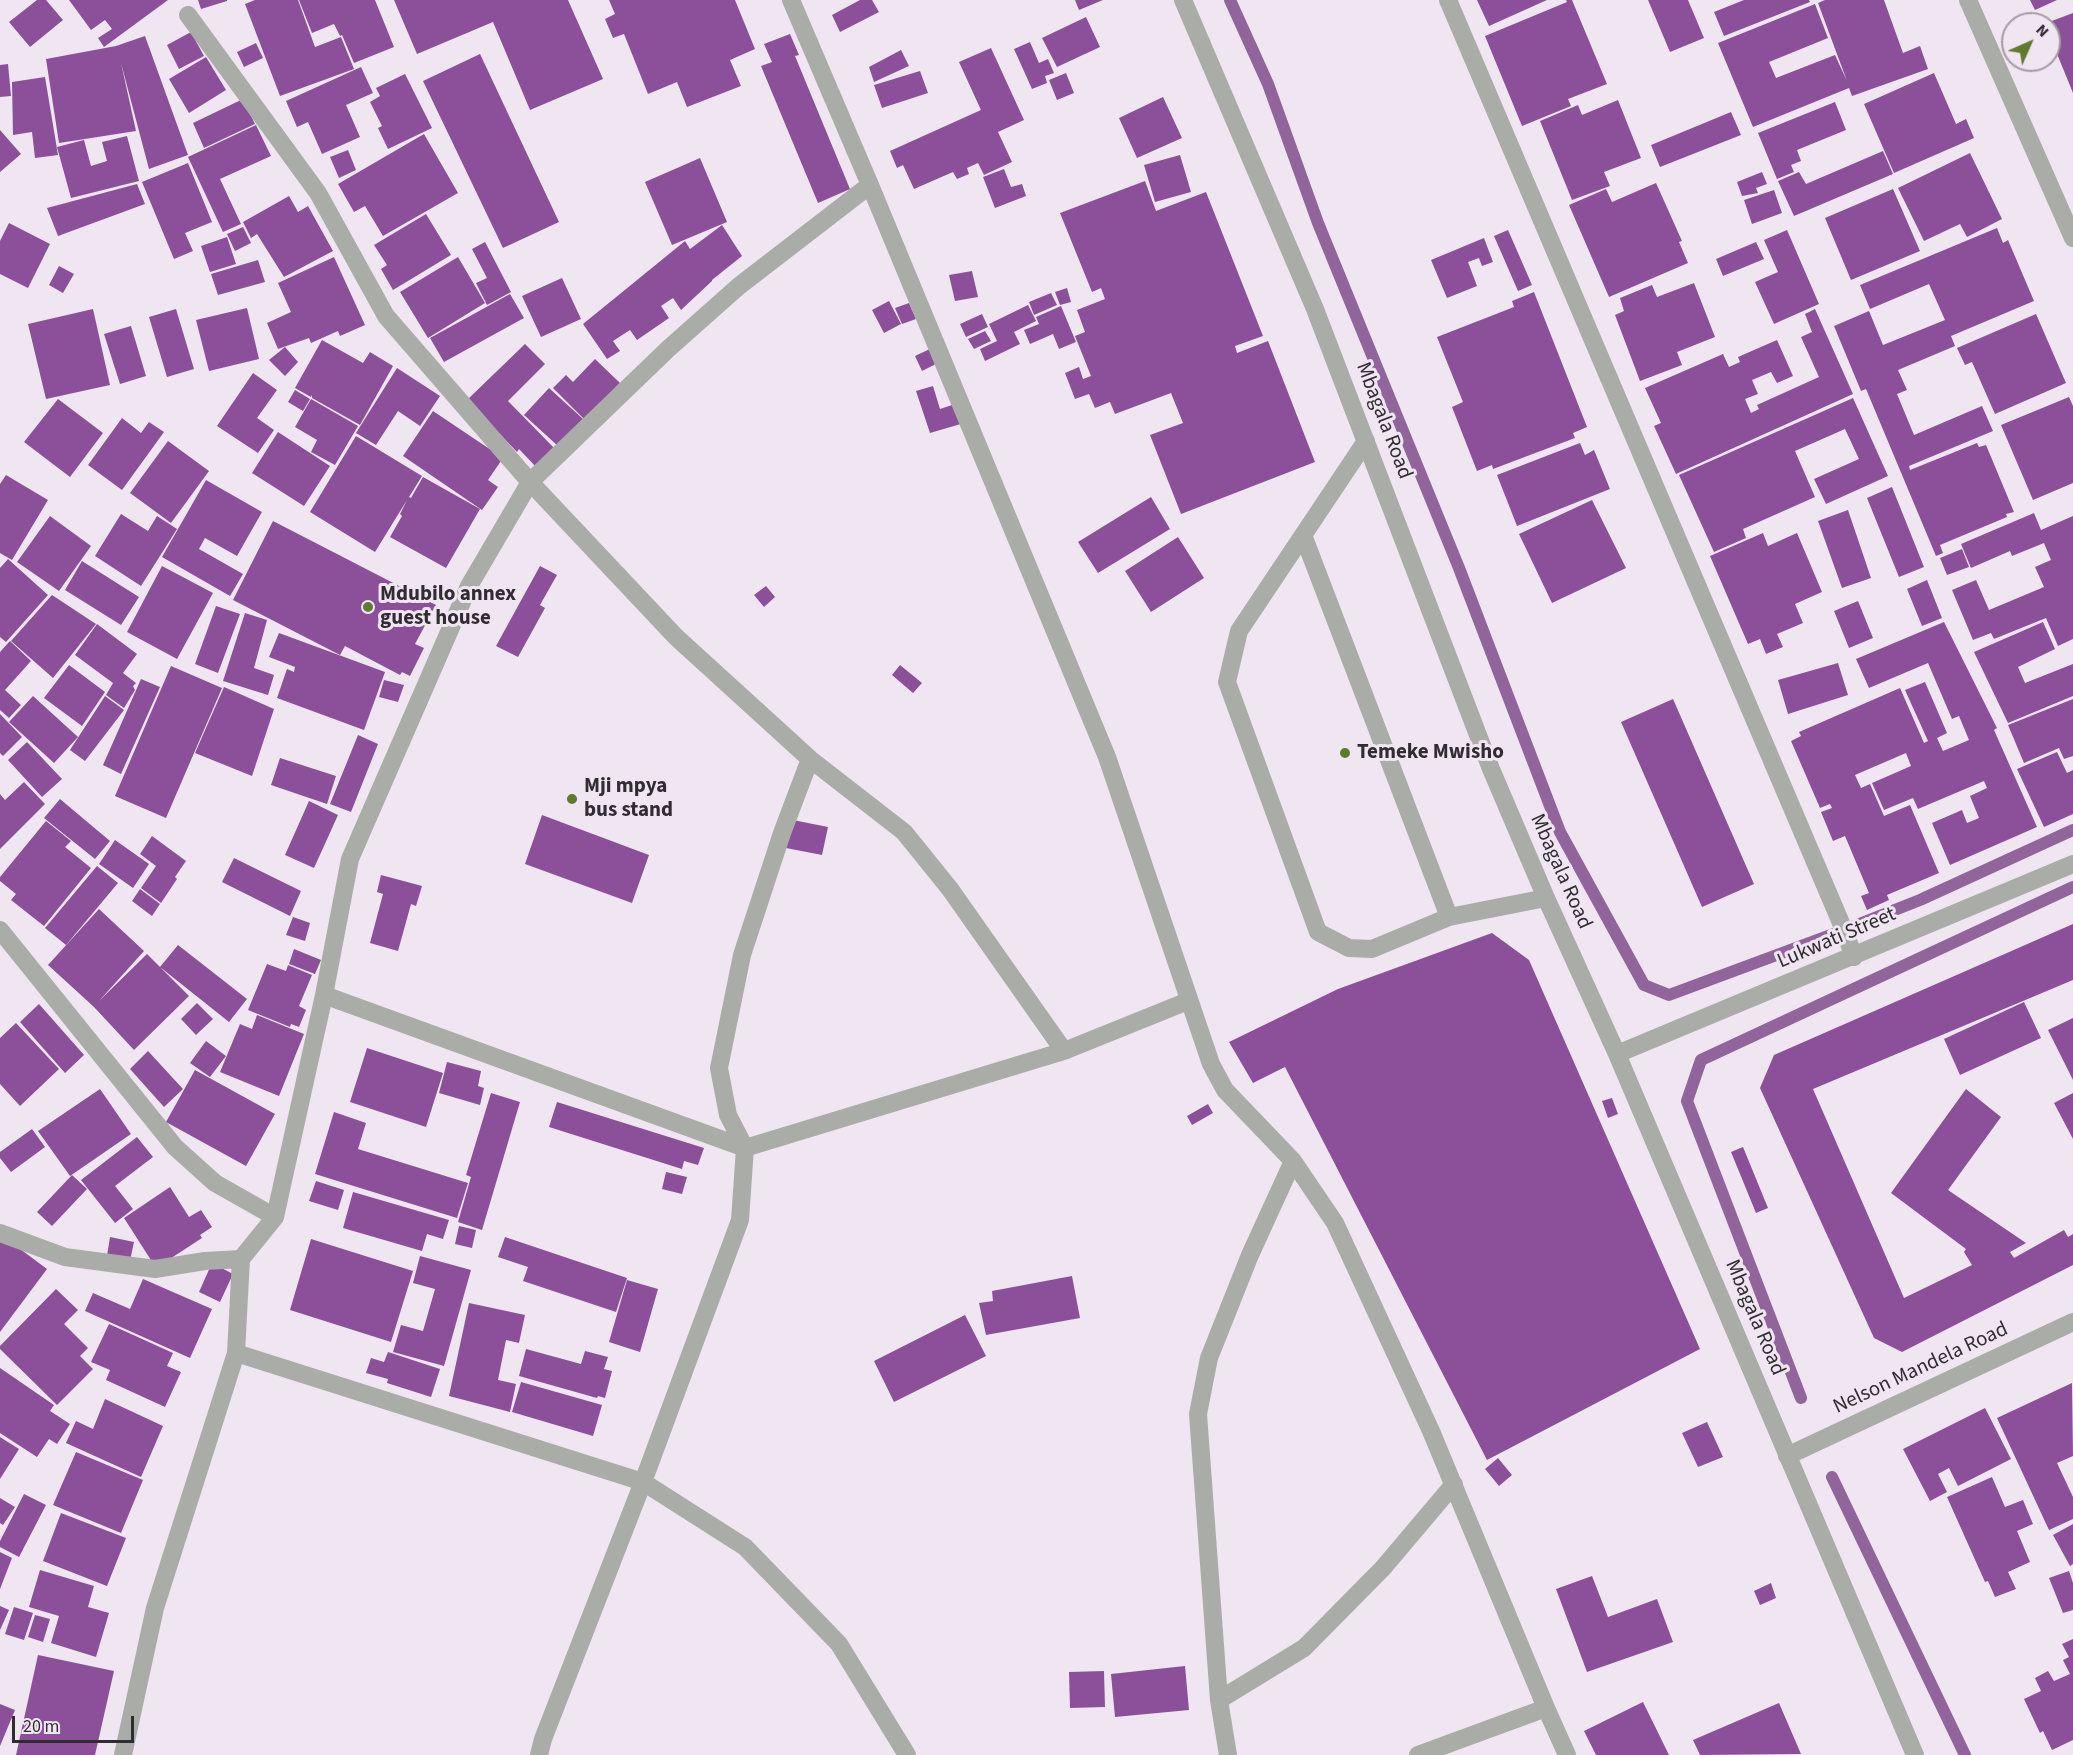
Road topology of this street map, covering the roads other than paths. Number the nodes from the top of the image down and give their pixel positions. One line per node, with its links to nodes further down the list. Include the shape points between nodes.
1 (791, 0): 6 (street)
2 (1182, 0): 8 (street, Mbagala Road, via 1315,309)
3 (1448, 0): 16 (street)
4 (1968, 0): 7 (street)
5 (188, 15): 9 (street, via 318,193 386,316)
6 (870, 185): 9 (street, via 739,286); 18 (street, via 1107,757)
7 (2073, 238)
8 (1366, 441): 10 (street); 13 (street, Mbagala Road, via 1491,769)
9 (530, 482): 11 (street, via 676,637); 17 (street, via 469,586 350,859)
10 (1303, 535): 14 (street); 14 (street, via 1239,631 1227,682 1318,932 1349,948 1372,949)
11 (810, 759): 19 (street, via 904,831 950,889); 21 (street, via 742,955 719,1068 728,1115)
12 (2073, 864): 16 (street, Lukwati Street)
13 (1546, 898): 14 (street); 20 (street, Mbagala Road)
14 (1449, 917)
15 (0, 930): 23 (street, via 175,1147 214,1183)
16 (1854, 957): 20 (street, Lukwati Street)
17 (324, 995): 21 (street); 23 (street)
18 (1188, 1001): 19 (street); 22 (street, via 1211,1064 1226,1090)
19 (1064, 1051): 21 (street)
20 (1617, 1054): 28 (street, Mbagala Road)
21 (745, 1148): 29 (street, via 740,1220)
22 (1293, 1161): 30 (street, via 1335,1223); 31 (street, via 1209,1358 1198,1414)
23 (275, 1216): 25 (street)
24 (0, 1233): 25 (street, via 65,1257 156,1269)
25 (241, 1260): 27 (street)
26 (2073, 1322): 28 (street, Nelson Mandela Road)
27 (236, 1353): 29 (street); 33 (street, via 155,1608)
28 (1787, 1456): 39 (street, Mbagala Road)
29 (643, 1482): 34 (street); 35 (street, via 745,1547 839,1644)
30 (1454, 1484): 31 (street, via 1383,1568 1304,1648); 32 (street)
31 (1219, 1700): 36 (street)
32 (1546, 1708): 37 (street); 38 (street)
33 (123, 1755)
34 (538, 1755)
35 (907, 1755)
36 (1228, 1755)
37 (1418, 1755)
38 (1567, 1755)
39 (1915, 1755)

